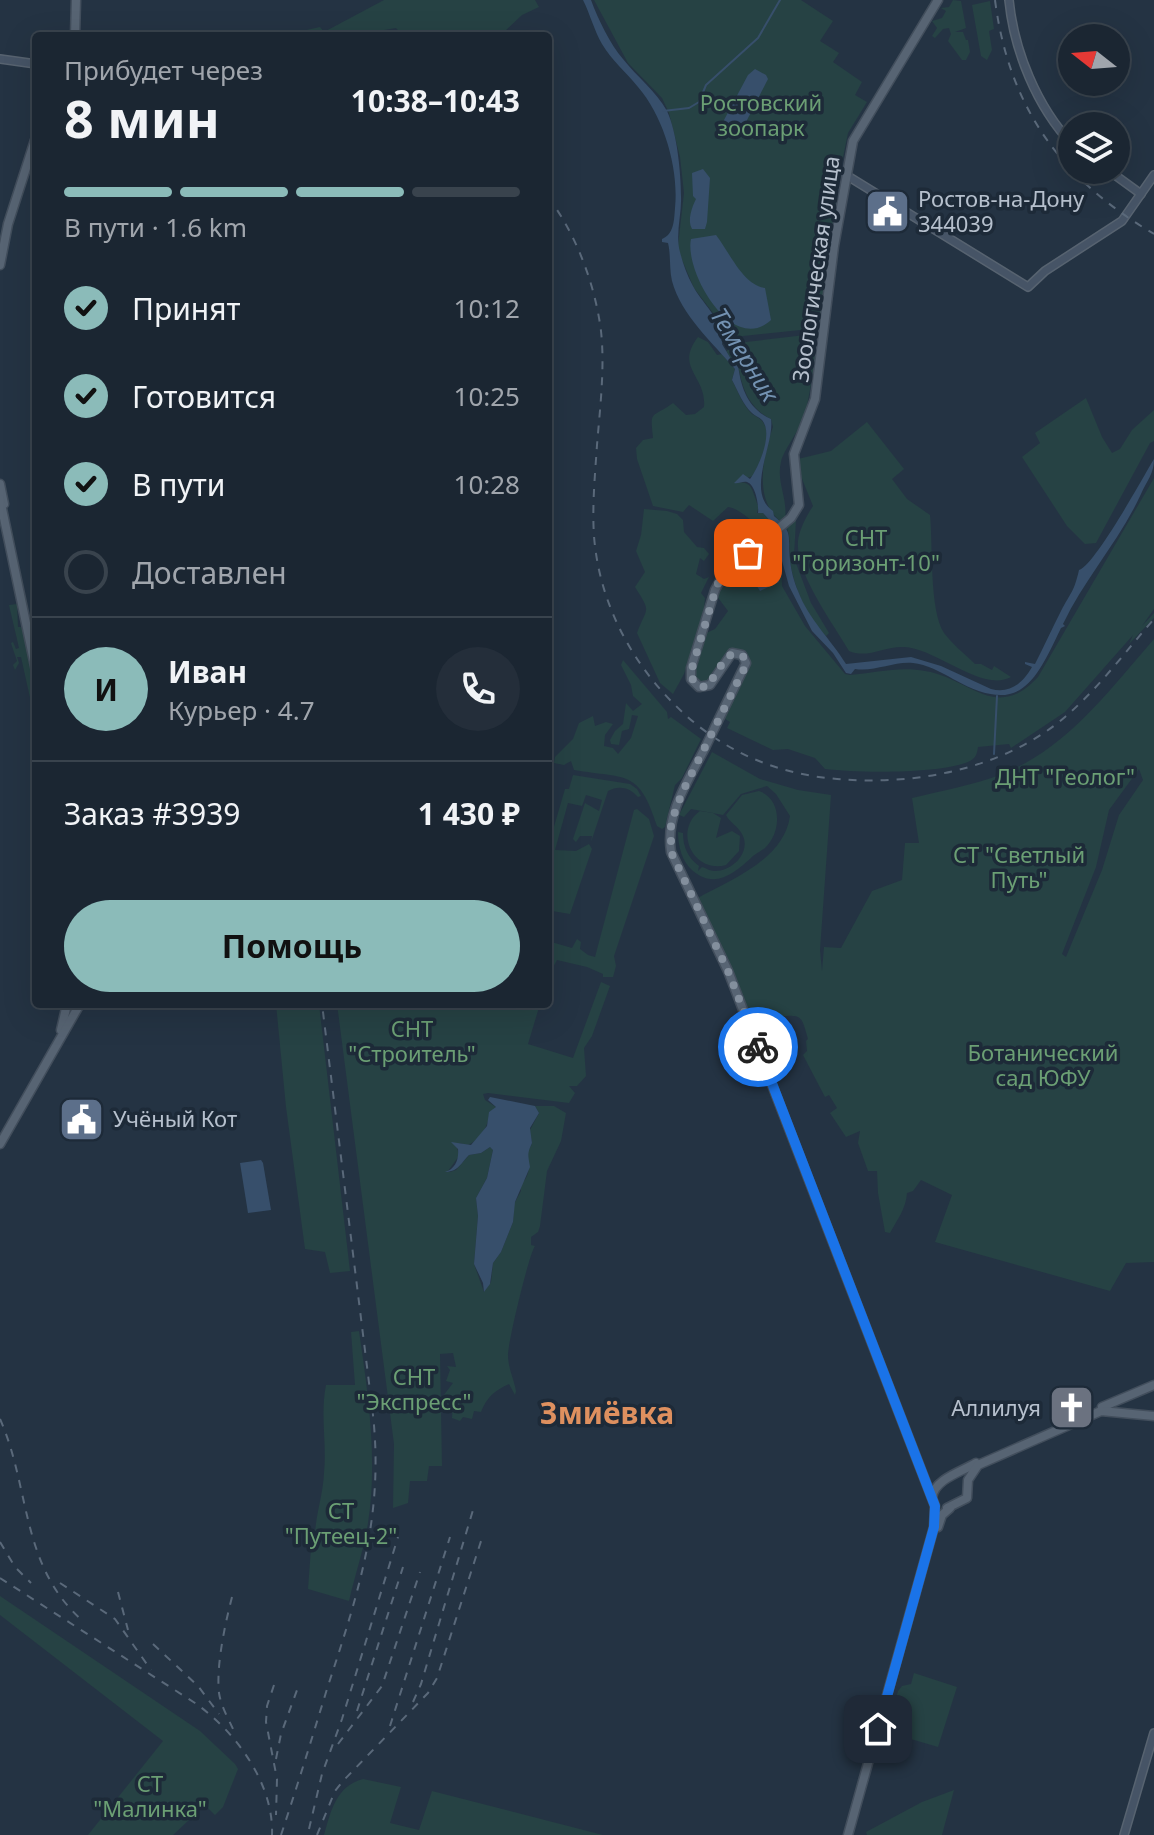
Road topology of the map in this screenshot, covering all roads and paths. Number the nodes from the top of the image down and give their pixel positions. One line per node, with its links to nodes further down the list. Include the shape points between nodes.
1 (74, 0): 4 (main road)
2 (938, 0): 10 (main road, Зоологическая улица, via 856,134)
3 (1009, 0): 7 (main road, via 1034,87)
4 (74, 32)
5 (0, 59): 6 (main road)
6 (32, 63)
7 (1058, 127)
8 (32, 139): 14 (main road)
9 (32, 149): 15 (main road)
10 (846, 175): 13 (main road, via 1028,287 1117,225); 26 (main road, Зоологическая улица, bridge, via 815,399 794,454 799,505 720,580 691,668 693,682 704,687 712,682 729,655 737,653 745,660 741,678 673,813 669,836 671,852 728,971)
11 (1154, 175): 13 (main road)
12 (1127, 184): 13 (main road)
13 (1141, 194)
14 (0, 246)
15 (0, 265)
16 (0, 484): 18 (main road)
17 (0, 499): 19 (main road)
18 (32, 627)
19 (32, 652)
20 (69, 1009): 21 (main road, via 59,1041)
21 (0, 1144)
22 (1154, 1385): 23 (main road)
23 (1139, 1392): 24 (main road, via 1125,1402); 27 (main road)
24 (1132, 1413): 25 (main road); 28 (main road, via 1101,1411 978,1465)
25 (1154, 1416)
26 (923, 1475): 27 (main road, via 933,1482); 29 (main road)
27 (946, 1480): 28 (main road, via 961,1480); 29 (main road, via 934,1488)
28 (967, 1486): 30 (main road, via 966,1499)
29 (933, 1502): 30 (main road); 34 (main road, via 934,1527)
30 (950, 1508): 34 (main road, via 941,1518)
31 (1152, 1740): 32 (main road); 33 (main road)
32 (1154, 1759): 33 (main road)
33 (1145, 1766): 35 (main road)
34 (851, 1835)
35 (1124, 1835)

